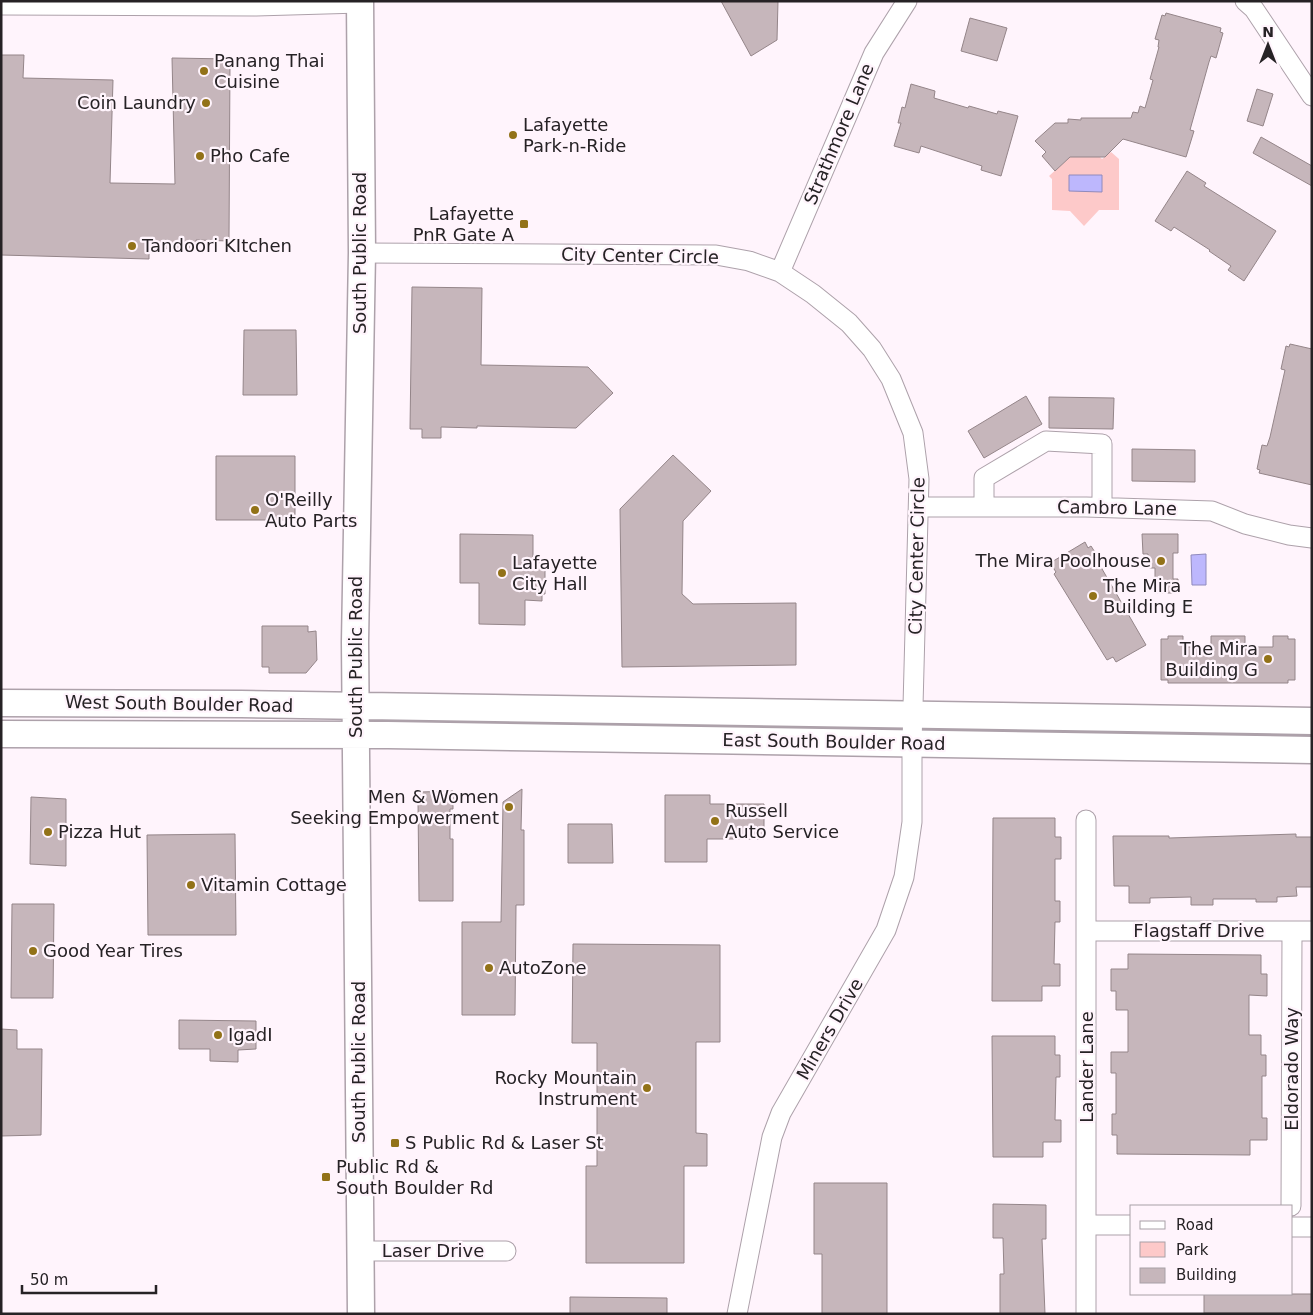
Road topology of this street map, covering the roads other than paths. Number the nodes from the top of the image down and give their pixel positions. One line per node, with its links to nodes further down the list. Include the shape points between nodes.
1 (907, 1): 7 (street, Strathmore Lane, via 874,53)
2 (1245, 1): 5 (street, via 1254,9)
3 (360, 2): 4 (street, via 256,6); 6 (main road, South Public Road)
4 (1, 5)
5 (1312, 96)
6 (362, 253): 7 (street, City Center Circle, via 716,255 750,261); 13 (main road, South Public Road, via 355,642)
7 (780, 272): 9 (street, City Center Circle, via 849,323 872,349 891,379 912,433 919,479)
8 (984, 506): 9 (street, Cambro Lane); 10 (street, Cambro Lane); 10 (street, via 984,478 1046,441 1102,444)
9 (919, 507): 14 (street, City Center Circle)
10 (1102, 507): 11 (street, Cambro Lane, via 1212,511 1245,524)
11 (1312, 538)
12 (1, 702): 13 (main road, West South Boulder Road)
13 (357, 706): 14 (main road, East South Boulder Road); 17 (main road, South Public Road)
14 (914, 715): 15 (main road, East South Boulder Road); 18 (street, City Center Circle)
15 (1312, 720)
16 (1, 734): 17 (main road, West South Boulder Road)
17 (356, 734): 18 (main road, East South Boulder Road); 29 (main road, South Public Road)
18 (912, 744): 19 (main road, East South Boulder Road); 32 (street, Miners Drive, via 912,822 904,877 886,930 781,1113 772,1137)
19 (1312, 750)
20 (1086, 820): 21 (street, Lander Lane)
21 (1086, 931): 22 (street, Flagstaff Drive); 25 (street, Lander Lane)
22 (1292, 931): 23 (street, Flagstaff Drive); 24 (street, Eldorado Way)
23 (1312, 932)
24 (1291, 1205)
25 (1087, 1224): 26 (street); 33 (street, Lander Lane)
26 (1130, 1225)
27 (1293, 1227): 28 (street)
28 (1312, 1227)
29 (360, 1251): 30 (street, Laser Drive); 31 (main road, South Public Road)
30 (506, 1251)
31 (361, 1314)
32 (737, 1314)
33 (1086, 1314)

